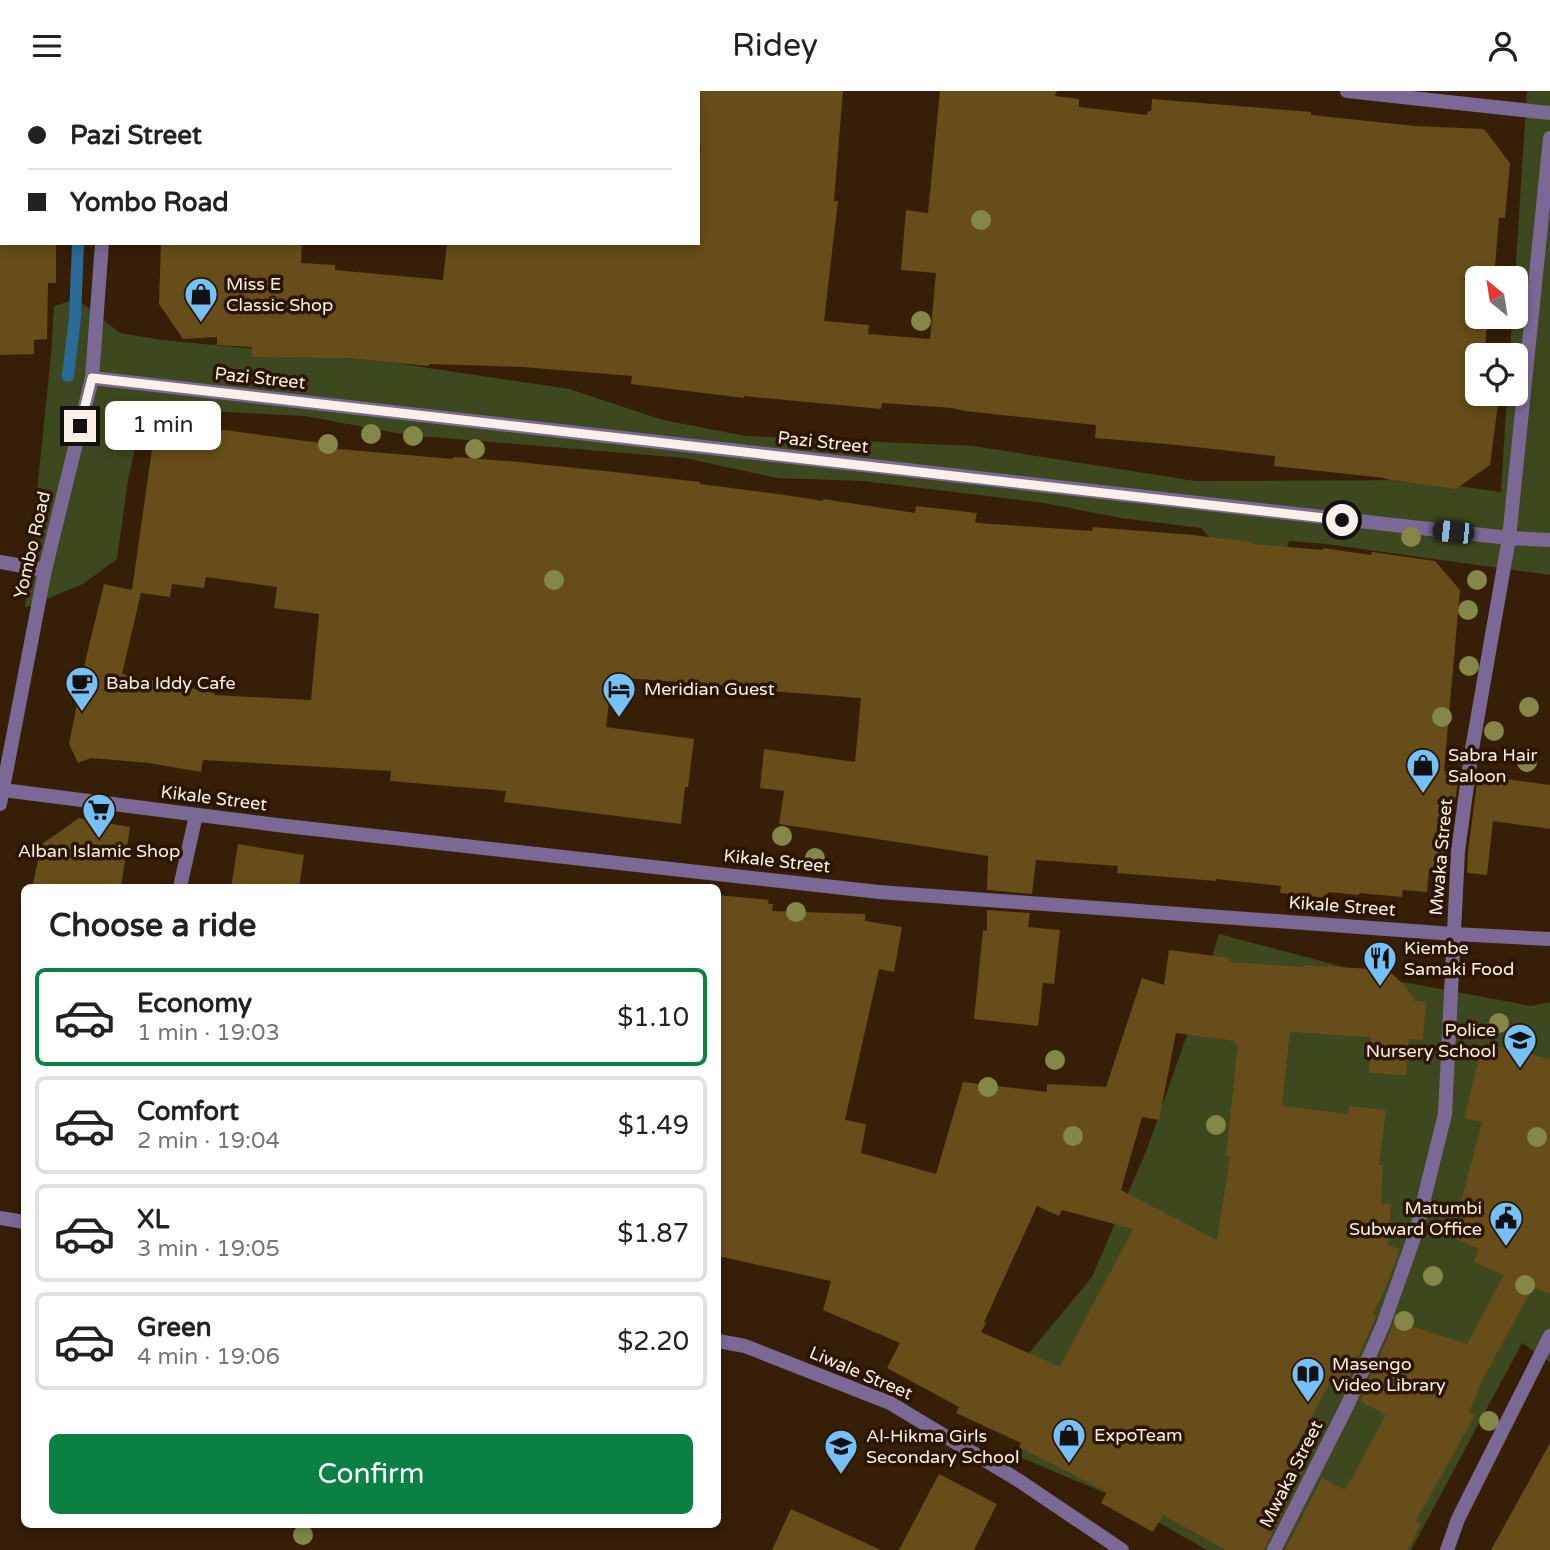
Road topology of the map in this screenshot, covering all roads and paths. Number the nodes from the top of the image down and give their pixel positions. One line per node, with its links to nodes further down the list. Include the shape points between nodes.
1 (1347, 91): 2 (street)
2 (1550, 113)
3 (1550, 138): 6 (street, Mwaka Street)
4 (102, 245): 5 (street, Yombo Road)
5 (92, 378): 6 (street, Pazi Street); 9 (street, Yombo Road)
6 (1509, 538): 7 (street, Pazi Street); 13 (street, Mwaka Street, via 1472,750 1458,851)
7 (1550, 540)
8 (0, 562): 9 (street)
9 (45, 570): 10 (street, Yombo Road)
10 (2, 797): 11 (street, Kikale Street)
11 (195, 815): 12 (street); 13 (street, Kikale Street, via 879,892)
12 (181, 884)
13 (1454, 934): 14 (street, Kikale Street); 20 (street, Mwaka Street, via 1445,1114 1415,1235 1383,1325)
14 (1550, 939)
15 (0, 1218): 16 (street)
16 (21, 1222)
17 (1550, 1336): 21 (street, via 1458,1519)
18 (721, 1342): 19 (street, Liwale Street, via 745,1346 890,1403)
19 (1122, 1550)
20 (1275, 1550)
21 (1447, 1550)

